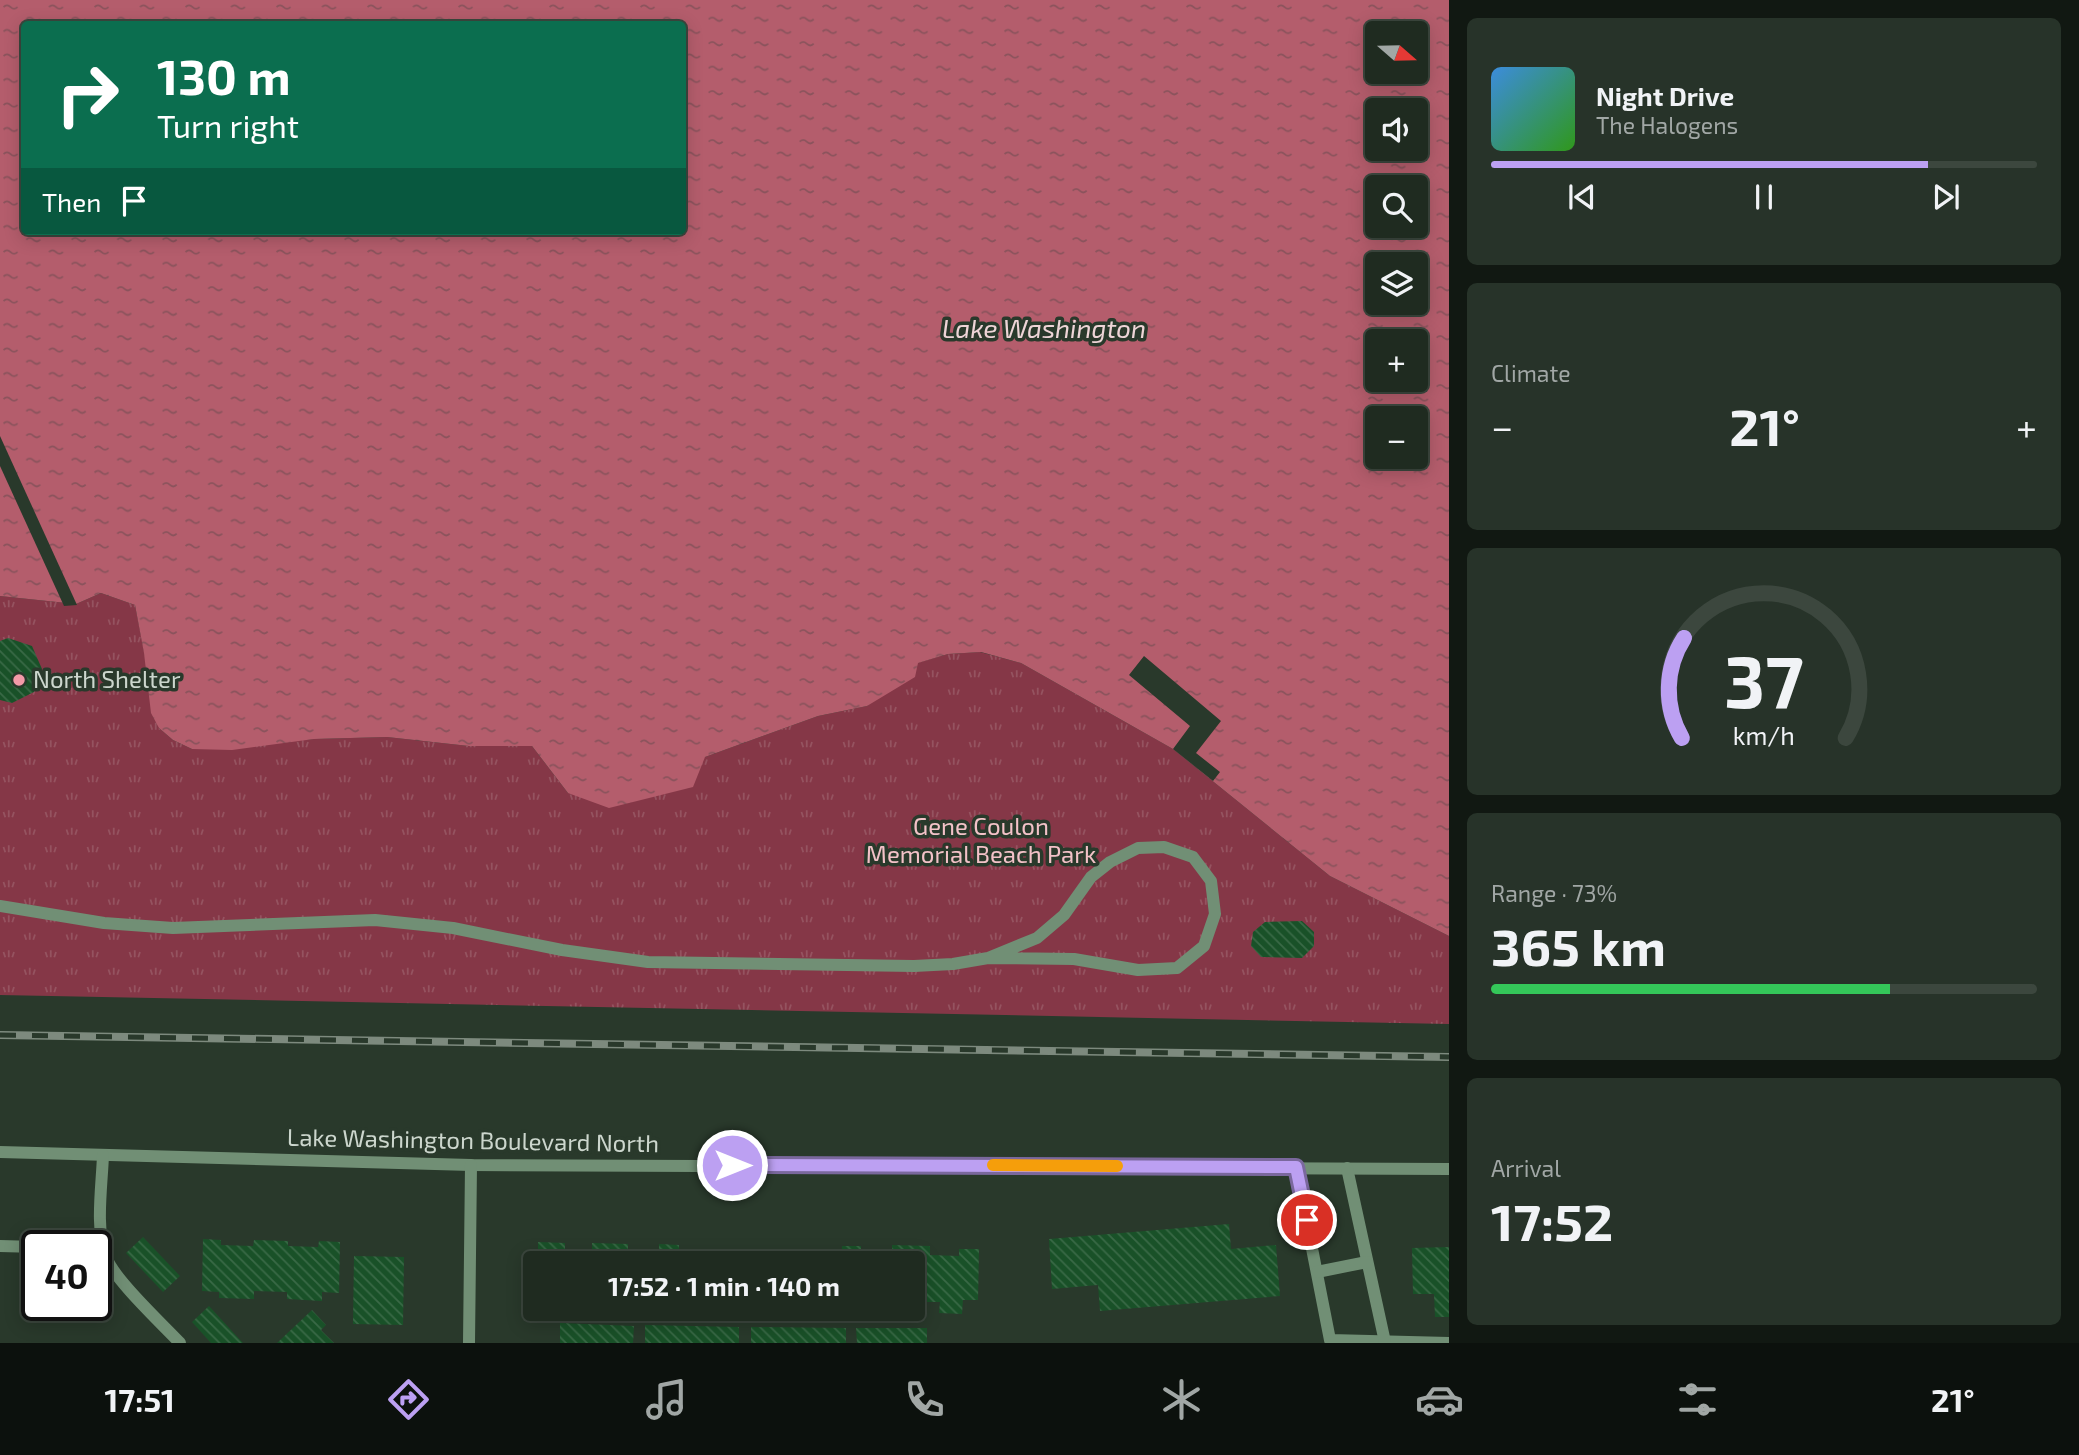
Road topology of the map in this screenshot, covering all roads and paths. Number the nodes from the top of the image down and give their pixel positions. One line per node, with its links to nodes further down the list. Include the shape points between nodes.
1 (0, 906): 2 (street, via 104,923 173,928 375,920 453,928 648,962 914,966)
2 (988, 958): 2 (street, via 1074,959 1138,970 1177,968 1203,946 1215,914 1212,881 1193,858 1164,847 1138,848 1091,877 1064,915 1037,938)
3 (0, 1152): 4 (street, Lake Washington Boulevard North)
4 (103, 1155): 5 (street, Lake Washington Boulevard North); 9 (street)
5 (471, 1165): 6 (street, Lake Washington Boulevard North); 17 (street)
6 (1296, 1167): 7 (street, Lake Washington Boulevard North); 14 (street)
7 (1347, 1168): 8 (street, Lake Washington Boulevard North); 12 (street)
8 (1449, 1169)
9 (101, 1230)
10 (0, 1246): 11 (street)
11 (21, 1247)
12 (1367, 1262): 14 (street); 15 (street)
13 (112, 1268): 16 (street)
14 (1317, 1272): 15 (street, via 1330,1340)
15 (1385, 1342): 18 (street)
16 (180, 1343)
17 (469, 1343)
18 (1449, 1343)

